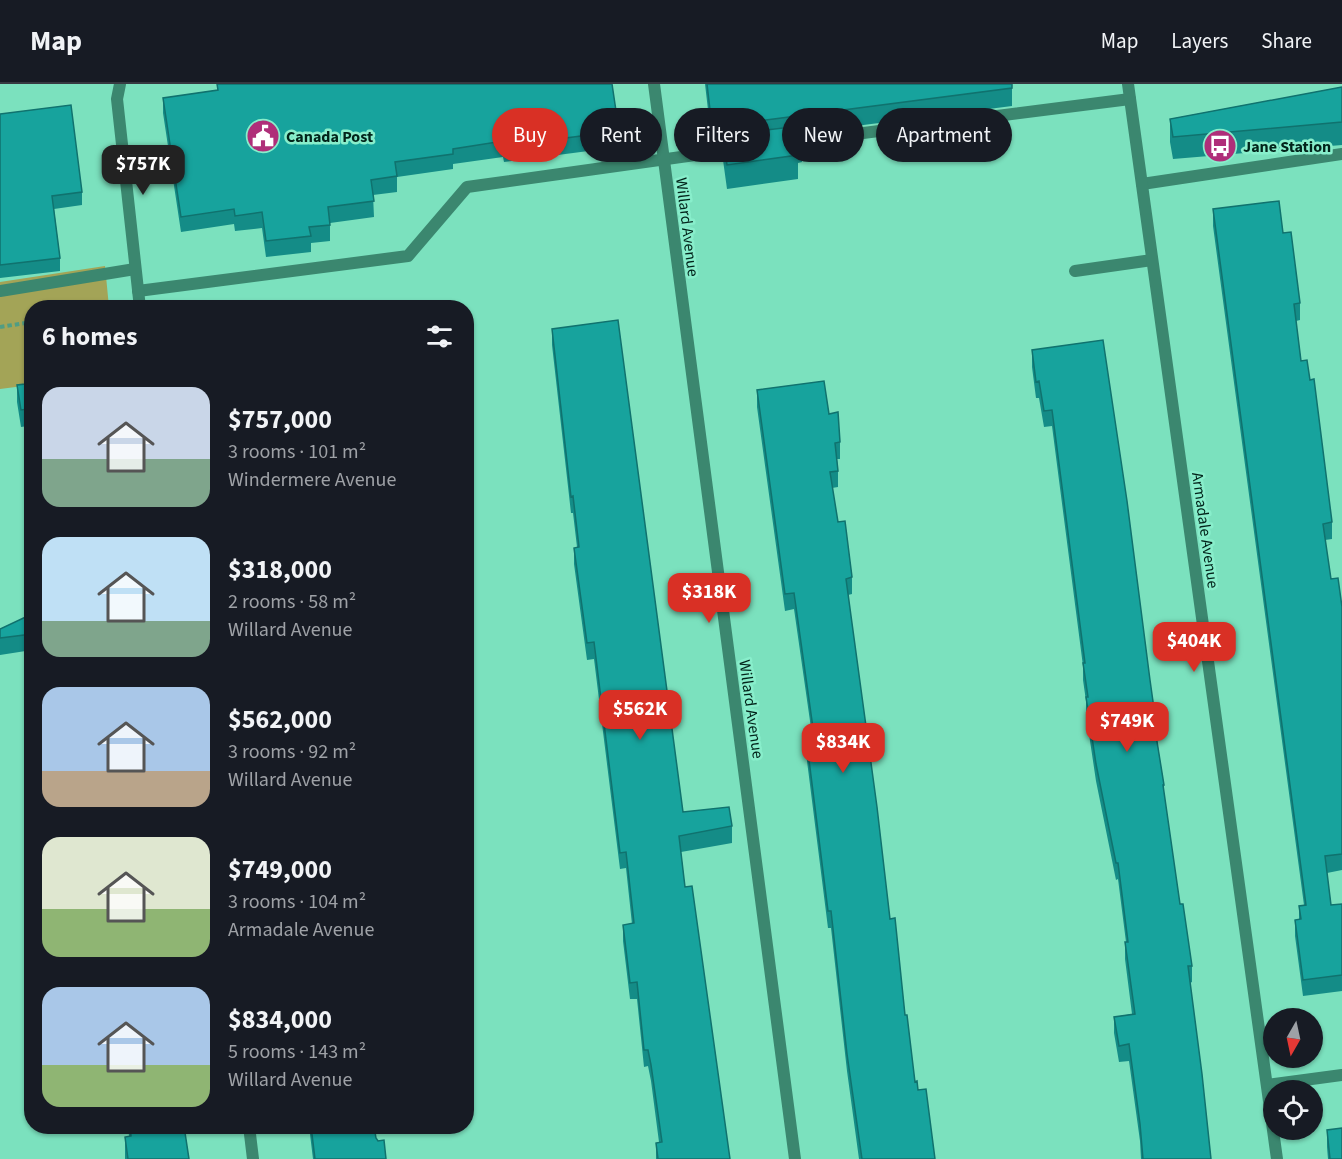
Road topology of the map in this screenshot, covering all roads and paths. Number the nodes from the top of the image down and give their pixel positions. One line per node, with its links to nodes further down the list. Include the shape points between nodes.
1 (120, 84): 11 (street, via 117,99)
2 (654, 84): 8 (street, Willard Avenue)
3 (1128, 84): 4 (street, Armadale Avenue)
4 (1130, 99): 5 (street); 9 (street, Armadale Avenue)
5 (772, 145)
6 (1342, 154): 9 (street)
7 (674, 158): 8 (street)
8 (663, 159): 14 (street, via 466,187 408,256); 24 (street, Willard Avenue)
9 (1142, 184): 10 (street, Armadale Avenue)
10 (1152, 260): 12 (street); 19 (street, Armadale Avenue)
11 (135, 269): 13 (street); 14 (street)
12 (1075, 271)
13 (0, 291)
14 (138, 291): 15 (street)
15 (139, 300)
16 (24, 323): 17 (path)
17 (0, 327)
18 (1342, 1075): 20 (street)
19 (1266, 1080)
20 (1304, 1080)
21 (250, 1134): 23 (street)
22 (1274, 1140): 25 (street, Armadale Avenue)
23 (253, 1159)
24 (795, 1159)
25 (1277, 1159)

